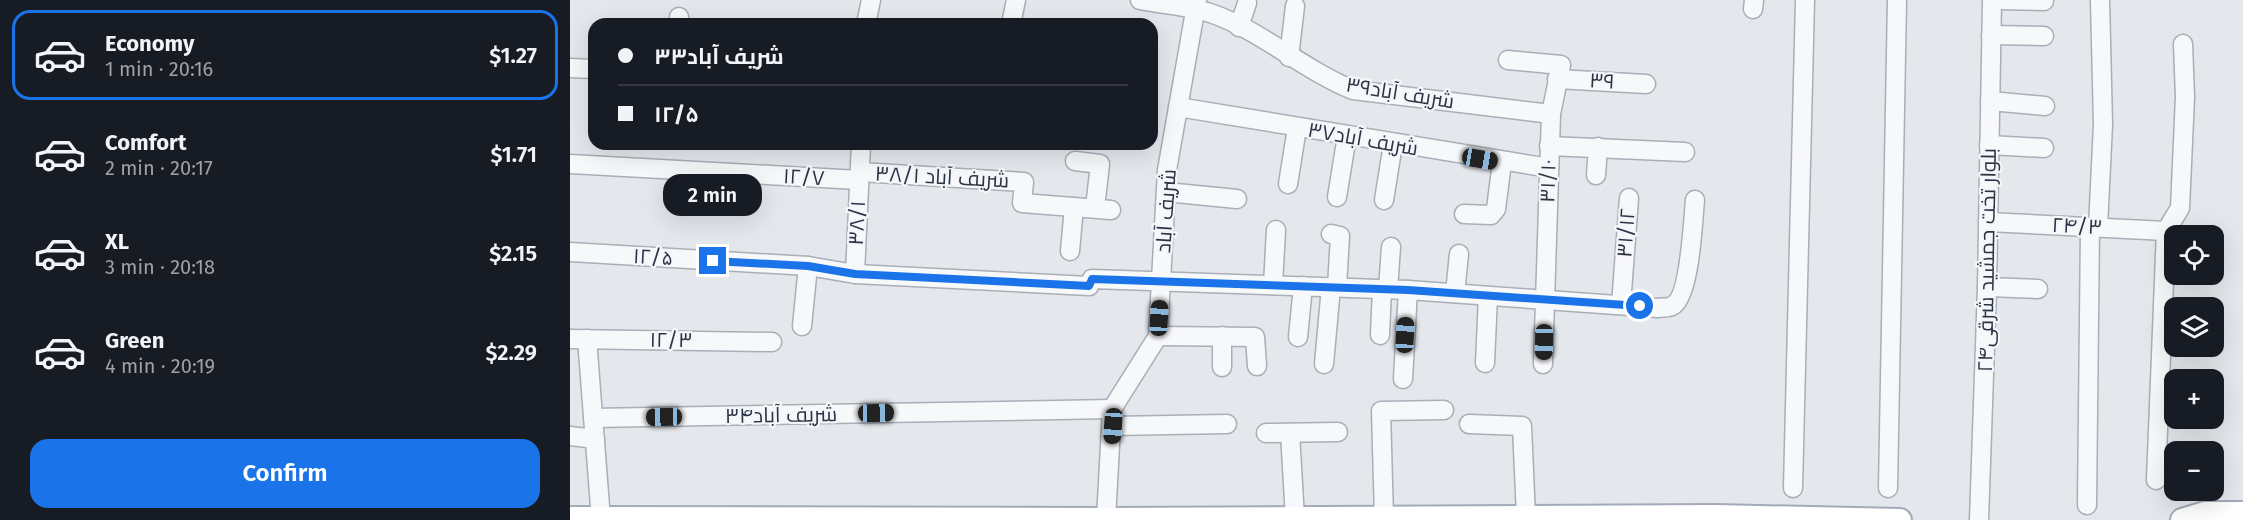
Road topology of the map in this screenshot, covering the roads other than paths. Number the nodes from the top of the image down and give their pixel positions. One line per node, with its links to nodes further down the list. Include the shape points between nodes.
1 (871, 0): 13 (street)
2 (1016, 0): 14 (street)
3 (1140, 0): 11 (street, شریف آباد۳۹)
4 (1805, 0): 103 (street)
5 (1897, 0): 104 (street)
6 (1992, 0): 16 (street, بلوار تخت جمشید شرقی۲۴)
7 (1999, 0): 9 (street)
8 (2100, 0): 55 (street, via 2103,124)
9 (2044, 2)
10 (1247, 3): 15 (street)
11 (1196, 5): 15 (street, شریف آباد۳۹); 27 (street, شریف آباد)
12 (1295, 6): 19 (street)
13 (867, 18)
14 (1012, 18)
15 (1239, 27): 19 (street, شریف آباد۳۹)
16 (1991, 35): 17 (street); 25 (street, بلوار تخت جمشید شرقی۲۴)
17 (2044, 36)
18 (2183, 44): 54 (street, via 2180,208)
19 (1289, 57): 28 (street, شریف آباد۳۹, via 1323,78 1353,90)
20 (1508, 60): 23 (street, ۳۹)
21 (570, 68): 22 (street)
22 (588, 69)
23 (1559, 72): 24 (street, ۳۹); 28 (street, ۳۱/۱۰)
24 (1646, 84)
25 (1990, 101): 26 (street); 32 (street, بلوار تخت جمشید شرقی۲۴)
26 (2045, 106)
27 (1178, 107): 29 (street, شریف آباد۳۷); 45 (street, شریف آباد)
28 (1551, 114): 33 (street, ۳۱/۱۰)
29 (1297, 128): 30 (street, شریف آباد۳۷); 44 (street)
30 (1347, 136): 31 (street, شریف آباد۳۷); 46 (street)
31 (1393, 144): 39 (street, شریف آباد۳۷); 49 (street)
32 (1989, 145): 35 (street); 53 (street, بلوار تخت جمشید شرقی۲۴)
33 (1549, 146): 34 (street); 41 (street, ۳۱/۱۰)
34 (1598, 147): 37 (street); 42 (street)
35 (2044, 148)
36 (861, 150): 43 (street, ۳۸/۱)
37 (1685, 152)
38 (1075, 161): 51 (street, via 1100,164 1103,209)
39 (1502, 162): 41 (street, شریف آباد۳۷); 52 (street, via 1496,209 1491,215)
40 (570, 164): 43 (street, ۱۲/۷)
41 (1549, 168): 76 (street, ۳۱/۱۰)
42 (1596, 175)
43 (859, 176): 51 (street, ۳۸/۱ شریف آباد, via 1024,182 1022,203); 64 (street, ۳۸/۱)
44 (1288, 184)
45 (1166, 192): 48 (street); 65 (street, شریف آباد)
46 (1336, 197)
47 (1629, 198): 77 (street, ۳۱/۱۲)
48 (1238, 199)
49 (1384, 200)
50 (1695, 200): 77 (street, via 1680,299 1672,306 1658,308)
51 (1074, 207): 60 (street)
52 (1464, 214)
53 (1988, 222): 55 (street, ۲۴/۳); 70 (street, بلوار تخت جمشید شرقی۲۴)
54 (2170, 225)
55 (2094, 227): 57 (street, ۲۴/۳); 105 (street)
56 (1276, 230): 67 (street)
57 (2164, 231)
58 (1331, 234): 69 (street, via 1340,236)
59 (1391, 247): 71 (street)
60 (1070, 251)
61 (570, 252): 63 (street, ۱۲/۵)
62 (1459, 254): 74 (street)
63 (808, 266): 64 (street, ۱۲/۵); 78 (street)
64 (855, 274): 65 (street, ۱۲/۵, via 1089,286 1092,279)
65 (1161, 281): 67 (street); 80 (street, شریف آباد)
66 (2164, 281): 102 (street)
67 (1274, 285): 68 (street)
68 (1303, 286): 69 (street); 82 (street)
69 (1334, 287): 71 (street); 86 (street)
70 (1987, 287): 72 (street); 115 (street, بلوار تخت جمشید شرقی۲۴)
71 (1385, 289): 73 (street); 79 (street)
72 (2038, 289)
73 (1408, 290): 74 (street); 91 (street)
74 (1455, 293): 75 (street)
75 (1488, 296): 76 (street); 87 (street)
76 (1544, 298): 77 (street); 88 (street, ۳۱/۱۰)
77 (1621, 305)
78 (802, 326)
79 (1380, 335)
80 (1158, 336): 81 (street); 94 (street, شریف آباد)
81 (1222, 336): 89 (street, via 1255,337); 90 (street)
82 (1298, 337)
83 (772, 342): 84 (street, ۱۲/۳)
84 (582, 344): 85 (street, ۱۲/۳); 93 (street)
85 (570, 353)
86 (1324, 363)
87 (1485, 363)
88 (1543, 364)
89 (1257, 366)
90 (1222, 367)
91 (1402, 379)
92 (1443, 410): 110 (street, via 1381,411)
93 (593, 418): 94 (street, شریف آباد۳۴); 101 (street)
94 (1112, 418): 95 (street, شریف آباد۳۴); 112 (street, شریف آباد)
95 (1227, 424)
96 (1469, 424): 107 (street, via 1522,426)
97 (1338, 432): 99 (street)
98 (1266, 433): 99 (street)
99 (1290, 433): 109 (street)
100 (570, 436): 101 (street)
101 (595, 440): 111 (street)
102 (2156, 480)
103 (1793, 488)
104 (1888, 488)
105 (2087, 505)
106 (2243, 513): 116 (main road, via 2205,513)
107 (1526, 517): 110 (main road); 114 (main road)
108 (570, 518): 111 (main road)
109 (1295, 518): 110 (main road); 112 (main road)
110 (1392, 518)
111 (601, 519): 113 (main road)
112 (1106, 519): 113 (main road)
113 (833, 520)
114 (1900, 520)
115 (1979, 520)
116 (2182, 520)

